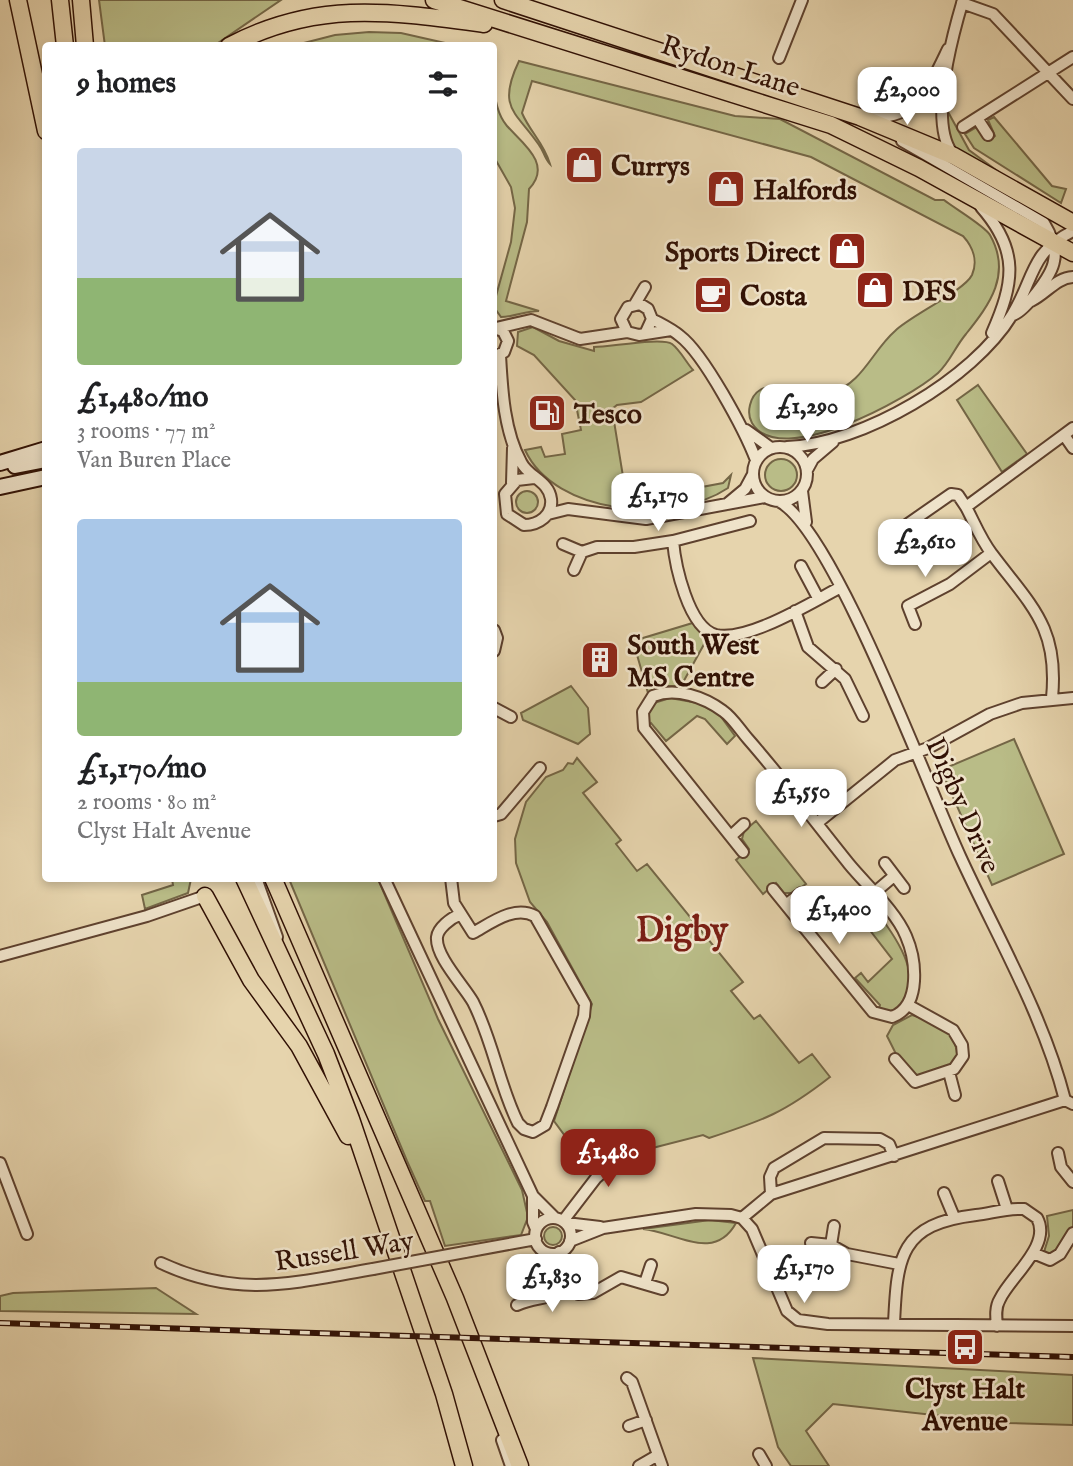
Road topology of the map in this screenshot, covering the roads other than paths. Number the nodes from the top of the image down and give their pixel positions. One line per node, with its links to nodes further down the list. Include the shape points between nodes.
1 (18, 0): 19 (main road)
2 (60, 0): 11 (main road)
3 (81, 0): 12 (main road)
4 (307, 0): 9 (main road)
5 (433, 0): 10 (main road, Rydon Lane)
6 (502, 0): 20 (main road, Rydon Lane)
7 (802, 0): 16 (street)
8 (962, 2): 14 (street); 17 (street, via 993,14)
9 (292, 13): 10 (main road, via 345,7 384,9); 13 (main road)
10 (524, 29): 25 (main road, Rydon Lane, via 831,125)
11 (65, 42)
12 (85, 42)
13 (235, 42)
14 (952, 42): 20 (street, via 930,86 915,104 888,118); 24 (street, via 941,125)
15 (1073, 57): 17 (street)
16 (779, 58)
17 (1049, 71): 18 (street); 21 (street)
18 (1073, 99)
19 (42, 112)
20 (860, 117): 24 (main road, Rydon Lane); 28 (street, via 1044,223)
21 (978, 118): 22 (street); 23 (street)
22 (963, 127)
23 (988, 135)
24 (954, 156): 26 (main road, Rydon Lane)
25 (974, 199): 28 (main road, Rydon Lane); 43 (street, via 996,224 1011,267 1007,299)
26 (1073, 223)
27 (1073, 231): 28 (street)
28 (1051, 242): 29 (main road, Rydon Lane); 31 (street, via 1053,265); 32 (street, via 1029,274)
29 (1073, 253)
30 (1073, 276): 31 (street, via 1057,281)
31 (1030, 301): 32 (street)
32 (1012, 315): 43 (street)
33 (621, 319): 34 (street, via 624,310 640,305); 39 (street); 42 (street)
34 (652, 319): 38 (street); 40 (street)
35 (519, 321): 36 (street); 41 (street); 42 (street, via 543,323 564,336 580,339)
36 (497, 327)
37 (497, 329): 41 (street)
38 (671, 330): 40 (street); 47 (street, via 690,347)
39 (627, 332): 40 (street); 42 (street)
40 (646, 332)
41 (506, 336): 44 (street, via 507,347)
42 (605, 336)
43 (985, 348): 49 (street, via 901,411)
44 (497, 356): 46 (street)
45 (497, 373): 46 (street)
46 (502, 383): 50 (street)
47 (744, 428): 52 (street); 55 (street)
48 (1068, 432): 53 (street); 71 (street)
49 (836, 440): 51 (street); 59 (street)
50 (513, 446): 62 (street); 63 (street)
51 (787, 447): 52 (street); 59 (street, via 797,453)
52 (771, 448): 55 (street)
53 (1073, 448)
54 (42, 450): 57 (street)
55 (756, 460): 60 (street)
56 (42, 461): 58 (street)
57 (0, 463)
58 (0, 470)
59 (807, 470): 66 (street)
60 (752, 476): 68 (street); 70 (street)
61 (42, 478): 64 (street)
62 (534, 478): 63 (street); 65 (street)
63 (510, 485): 67 (street); 74 (street, via 503,501)
64 (0, 487)
65 (548, 489): 73 (street, via 552,497); 75 (street)
66 (802, 491): 69 (street); 78 (street, Digby Drive)
67 (497, 493)
68 (765, 497): 69 (street); 70 (street)
69 (780, 502): 78 (street, Digby Drive)
70 (727, 505): 73 (street, via 646,519)
71 (966, 507): 77 (street, via 958,495 951,494); 82 (street)
72 (497, 510): 74 (street)
73 (587, 510): 75 (street)
74 (507, 514): 75 (street, via 524,525 537,523)
75 (548, 514)
76 (750, 521): 79 (street)
77 (905, 526)
78 (807, 527): 85 (street, Digby Drive)
79 (673, 541): 81 (street); 87 (street, via 683,590 707,630 735,634)
80 (563, 544): 81 (street)
81 (582, 552): 84 (street)
82 (991, 553): 88 (street, via 950,584 908,606); 91 (street, via 1044,624 1054,676)
83 (801, 566): 86 (street)
84 (574, 570)
85 (841, 587): 86 (street); 96 (street, Digby Drive)
86 (818, 598): 87 (street)
87 (795, 611): 89 (street, via 808,647)
88 (915, 624)
89 (836, 669): 90 (street); 94 (street)
90 (822, 682)
91 (1052, 698): 92 (street); 96 (street, via 990,714)
92 (1073, 698)
93 (497, 710): 95 (street)
94 (863, 716)
95 (510, 717)
96 (915, 752): 99 (street, via 895,760); 123 (street, Digby Drive)
97 (540, 768): 98 (street)
98 (497, 815)
99 (817, 823): 101 (street, via 721,709 673,692 653,696 643,712 644,728); 113 (street)
100 (744, 824): 101 (street)
101 (731, 836): 102 (street)
102 (743, 852)
103 (885, 863): 104 (street)
104 (894, 876): 111 (street); 113 (street)
105 (246, 882): 118 (main road)
106 (258, 882): 118 (street, via 275,924)
107 (275, 882): 160 (main road)
108 (386, 882): 135 (street)
109 (451, 882): 116 (street)
110 (774, 888): 115 (street)
111 (904, 888)
112 (801, 893): 115 (street)
113 (874, 893): 119 (street, via 905,933 909,946 914,978)
114 (205, 896): 117 (street); 129 (main road, via 251,980 299,1046)
115 (786, 905): 119 (street, via 873,1012 892,1017)
116 (459, 915): 116 (street, via 473,933 505,916 526,912 535,916 584,999 584,1016 552,1108 545,1125 533,1132 518,1123 473,1001 440,951 440,930)
117 (0, 956)
118 (281, 957): 129 (main road, via 326,1054)
119 (908, 1004): 121 (street, via 958,1036 963,1056)
120 (895, 1059): 121 (street, via 915,1082)
121 (948, 1072): 122 (street)
122 (955, 1095)
123 (1069, 1102): 125 (street)
124 (1058, 1153): 132 (street, via 1058,1161)
125 (894, 1156): 134 (street); 134 (street, via 889,1144 880,1139 824,1138 774,1168)
126 (614, 1162): 130 (street)
127 (0, 1163): 143 (street)
128 (591, 1163): 130 (street)
129 (368, 1172): 166 (main road)
130 (601, 1174): 139 (street)
131 (998, 1181): 136 (street)
132 (1073, 1182)
133 (944, 1193): 137 (street)
134 (772, 1194): 138 (street)
135 (533, 1196): 139 (street); 144 (street)
136 (1007, 1209): 137 (street); 149 (street, via 1024,1209 1037,1218 1041,1232)
137 (954, 1217): 151 (street, via 921,1232)
138 (743, 1218): 141 (street, via 696,1214); 157 (street, via 787,1311 797,1320)
139 (561, 1221): 141 (street); 144 (street, via 542,1222); 145 (street, via 570,1232)
140 (834, 1226): 147 (street)
141 (603, 1228): 145 (street)
142 (1073, 1233): 149 (street, via 1057,1257 1050,1260)
143 (27, 1234)
144 (536, 1234): 148 (street, via 545,1252); 150 (street, Russell Way, bridge, via 465,1252 279,1285 239,1286 185,1274)
145 (570, 1241): 148 (street)
146 (811, 1242): 147 (street)
147 (831, 1245): 151 (street, via 847,1254)
148 (559, 1252): 154 (street)
149 (1033, 1253): 158 (street, via 998,1301)
150 (161, 1263)
151 (899, 1264): 157 (street)
152 (651, 1265): 153 (street)
153 (645, 1283): 154 (street, via 621,1277 586,1294); 155 (street)
154 (569, 1287): 156 (street, via 545,1300)
155 (662, 1289)
156 (517, 1305)
157 (894, 1324): 158 (street)
158 (996, 1326): 159 (street)
159 (1073, 1326)
160 (475, 1348): 167 (street, via 474,1368); 168 (main road)
161 (627, 1378): 162 (street)
162 (646, 1420): 163 (street); 165 (street)
163 (629, 1426)
164 (759, 1454): 170 (street)
165 (660, 1461): 169 (street)
166 (464, 1466)
167 (512, 1466)
168 (520, 1466)
169 (639, 1466)
170 (765, 1466)

